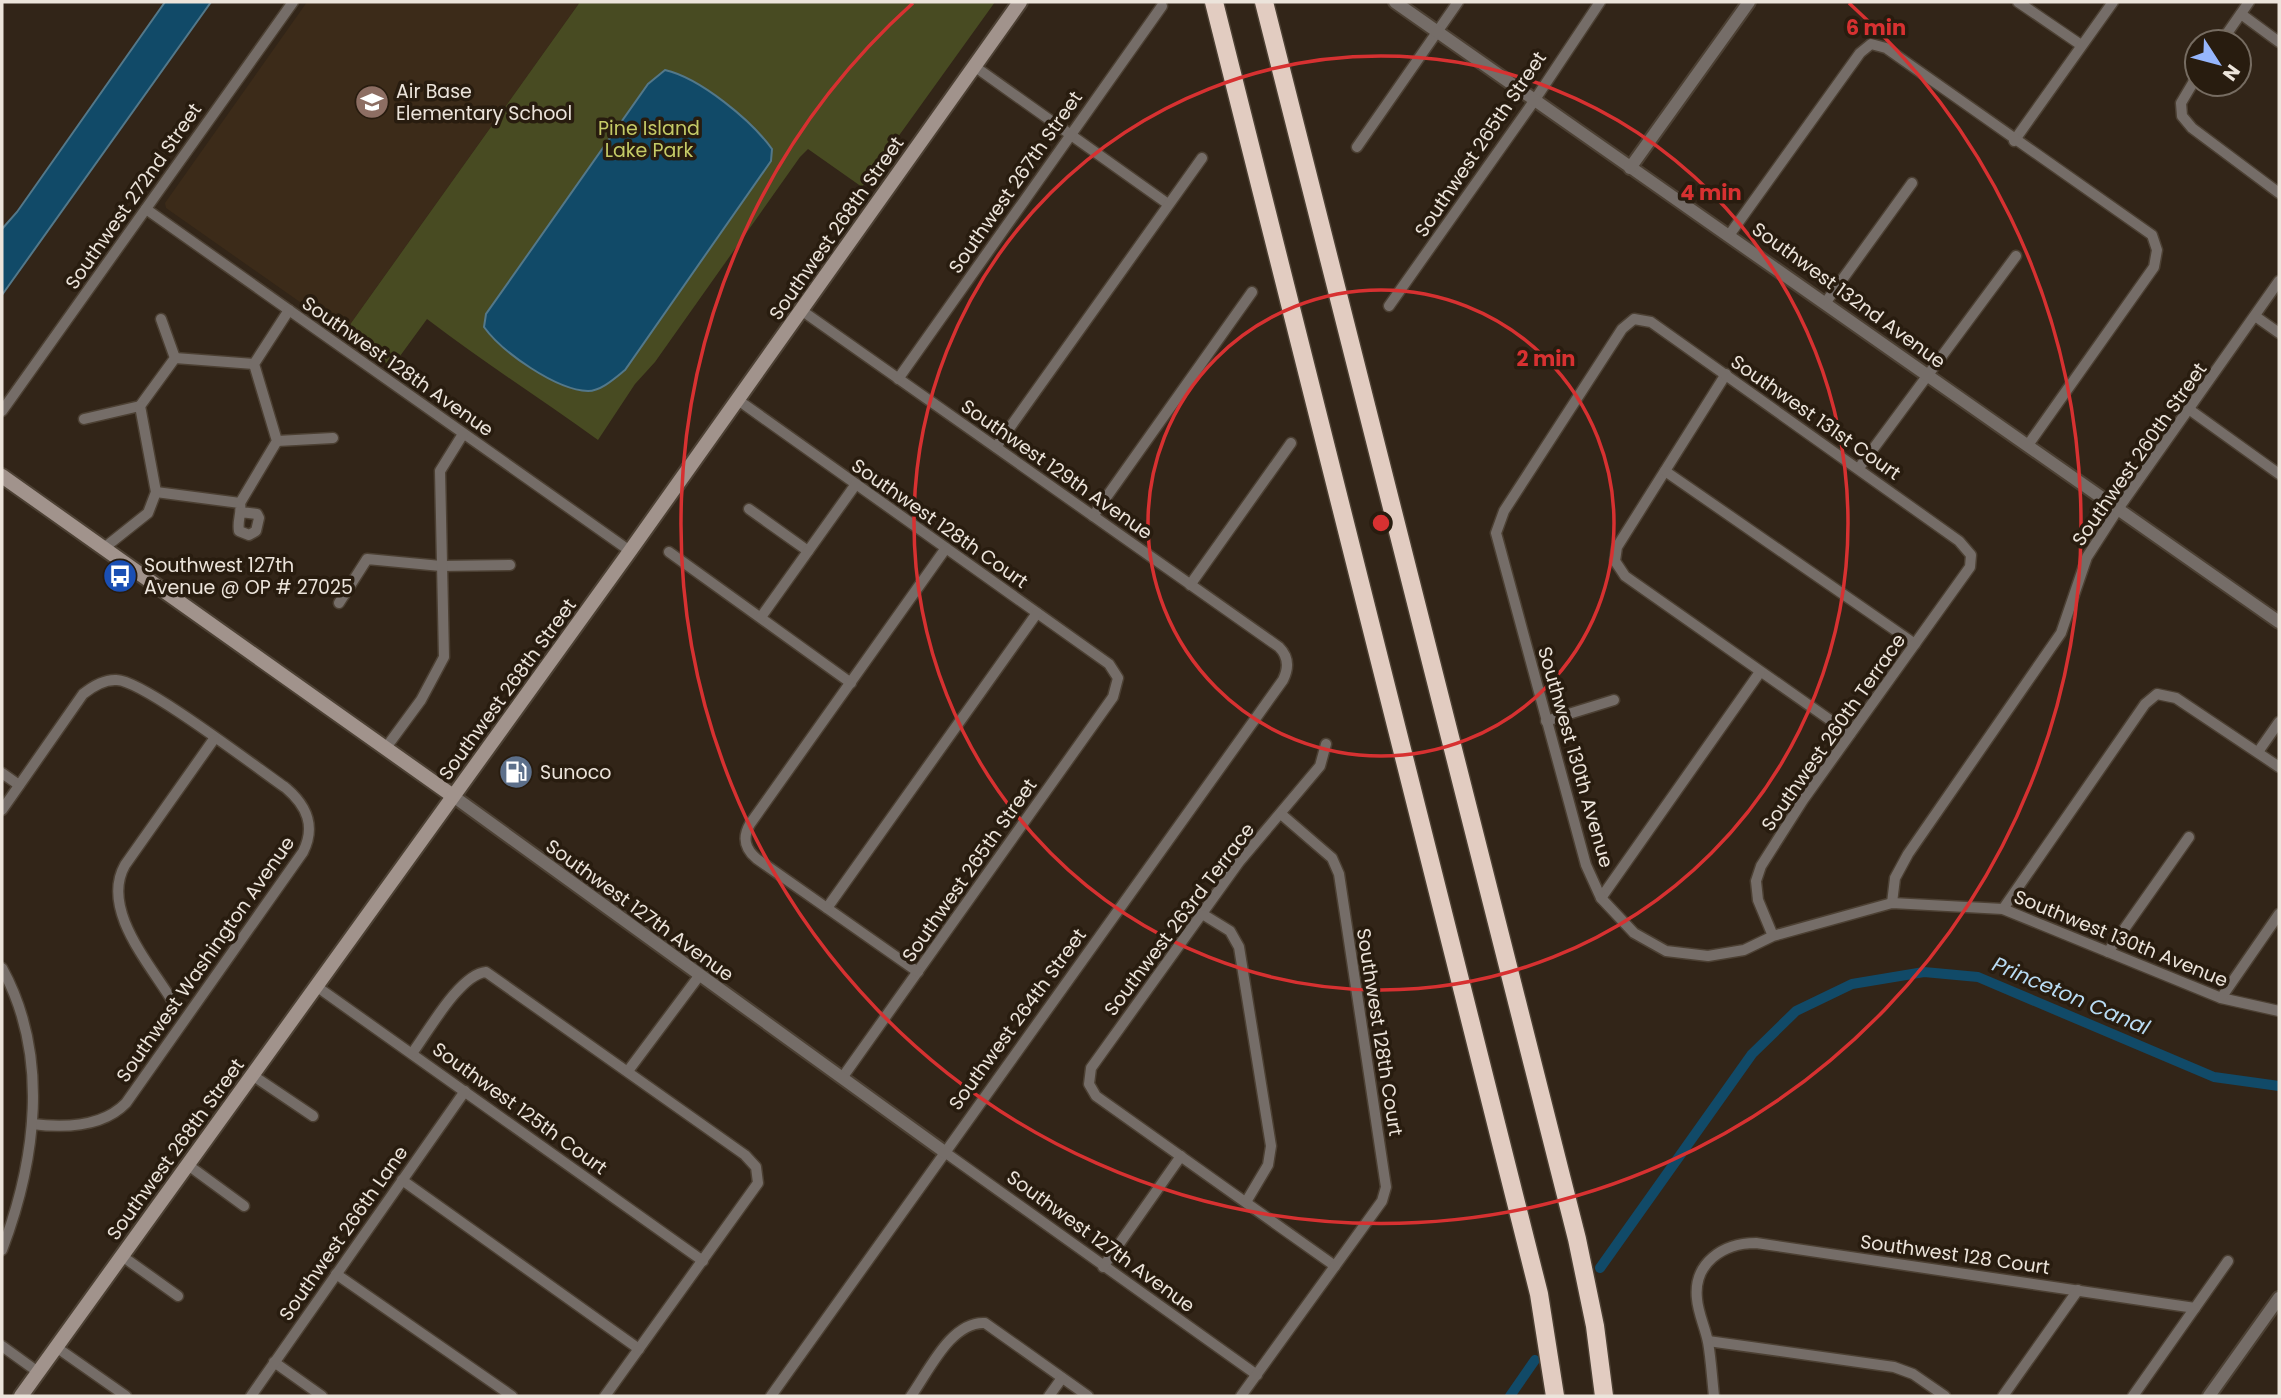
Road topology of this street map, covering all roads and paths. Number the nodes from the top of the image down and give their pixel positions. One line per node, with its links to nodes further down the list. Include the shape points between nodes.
1 (293, 2): 29 (street, Southwest 272nd Street)
2 (1020, 2): 18 (main road, Southwest 268th Street)
3 (1214, 2): 147 (highway, via 1539,1294)
4 (1264, 2): 159 (highway, via 1577,1239)
5 (1395, 2): 15 (street, Southwest 132nd Avenue)
6 (1458, 2): 15 (street)
7 (1600, 2): 20 (street, Southwest 265th Street)
8 (1749, 2): 25 (street)
9 (2018, 2): 17 (street)
10 (2113, 2): 17 (street)
11 (2249, 2): 13 (street)
12 (1162, 6): 21 (street, Southwest 267th Street)
13 (2241, 14): 14 (street); 16 (street)
14 (2231, 28)
15 (1437, 32): 20 (street, Southwest 132nd Avenue); 23 (street)
16 (2279, 42)
17 (2081, 45): 22 (street)
18 (974, 66): 21 (street); 37 (main road, Southwest 268th Street)
19 (2184, 98): 27 (street, via 2182,116 2192,128)
20 (1534, 101): 25 (street, Southwest 132nd Avenue); 35 (street, Southwest 265th Street)
21 (1071, 135): 28 (street); 45 (street, Southwest 267th Street)
22 (2014, 141): 30 (street, via 1886,48 1871,44); 55 (street, via 2152,235 2157,250 2154,267)
23 (1357, 147)
24 (1202, 158): 28 (street)
25 (1630, 169): 30 (street, Southwest 132nd Avenue)
26 (1912, 183): 34 (street)
27 (2279, 193)
28 (1168, 204): 56 (street)
29 (146, 209): 36 (street, Southwest 128th Avenue); 49 (street, Southwest 272nd Street)
30 (1730, 234): 34 (street, Southwest 132nd Avenue)
31 (2015, 256): 44 (street)
32 (2279, 281): 38 (street, Southwest 260th Street)
33 (1252, 292): 65 (street)
34 (1826, 302): 44 (street, Southwest 132nd Avenue)
35 (1389, 306)
36 (289, 310): 42 (street); 51 (street, Southwest 128th Avenue)
37 (801, 310): 45 (street, Southwest 129th Avenue); 46 (main road, Southwest 268th Street)
38 (2255, 316): 40 (street); 48 (street, Southwest 260th Street)
39 (161, 319): 41 (street)
40 (2279, 333)
41 (175, 358): 42 (street); 47 (street)
42 (254, 364): 53 (street)
43 (1726, 374): 57 (street, Southwest 131st Court); 58 (street); 66 (street, Southwest 131st Court, via 1651,322 1634,319 1622,330 1504,511)
44 (1927, 375): 55 (street, Southwest 132nd Avenue); 57 (street)
45 (898, 379): 56 (street, Southwest 129th Avenue)
46 (738, 400): 61 (street, Southwest 128th Court); 69 (main road, Southwest 268th Street)
47 (140, 406): 50 (street); 62 (street)
48 (2190, 410): 59 (street); 64 (street, Southwest 260th Street)
49 (2, 411)
50 (84, 419)
51 (463, 434): 69 (street, Southwest 128th Avenue); 74 (street, via 440,471)
52 (333, 438): 53 (street)
53 (276, 441): 62 (street, via 241,507)
54 (1291, 443): 75 (street)
55 (2028, 445): 64 (street, Southwest 132nd Avenue)
56 (996, 447): 65 (street, Southwest 129th Avenue)
57 (1859, 468): 72 (street, Southwest 131st Court, via 1959,541)
58 (1665, 471): 80 (street); 82 (street, via 1617,547 1615,561 1625,576)
59 (2279, 474)
60 (2, 476): 67 (main road, Southwest 127th Avenue)
61 (856, 484): 68 (street, Southwest 128th Court); 70 (street)
62 (156, 492): 67 (street, via 148,513)
63 (749, 509): 70 (street)
64 (2118, 509): 79 (street, Southwest 132nd Avenue); 101 (street, Southwest 260th Street, via 2087,557 2061,632 1908,854 1895,878)
65 (1093, 516): 75 (street, Southwest 129th Avenue)
66 (1496, 533): 86 (street, Southwest 130th Avenue)
67 (104, 548): 91 (main road, Southwest 127th Avenue)
68 (946, 548): 77 (street, Southwest 128th Court); 84 (street)
69 (630, 551): 96 (main road, Southwest 268th Street)
70 (808, 551): 78 (street)
71 (669, 552): 78 (street)
72 (1971, 555): 80 (street, Southwest 260th Terrace, via 1970,567)
73 (510, 565): 74 (street)
74 (441, 566): 76 (street, via 367,559); 91 (street, via 444,657 421,701)
75 (1190, 585): 81 (street, Southwest 129th Avenue, via 1279,648)
76 (339, 603)
77 (1037, 613): 83 (street, Southwest 128th Court, via 1109,664); 102 (street)
78 (761, 617): 84 (street)
79 (2279, 622)
80 (1915, 644): 88 (street, Southwest 260th Terrace)
81 (1288, 662): 122 (street, Southwest 264th Street, via 1283,680)
82 (1760, 673): 88 (street); 100 (street)
83 (1118, 678): 109 (street, Southwest 265th Street, via 1113,697)
84 (851, 683): 102 (street, via 750,824 745,842 757,859)
85 (1614, 700): 86 (street)
86 (1546, 721): 100 (street, Southwest 130th Avenue, via 1586,865)
87 (2279, 722): 92 (street)
88 (1850, 734): 106 (street, Southwest 260th Terrace, via 1761,866 1756,881 1759,900)
89 (214, 739): 95 (street, Southwest Washington Avenue, via 140,686 109,680 83,694); 113 (street, via 125,865 116,887 121,915); 121 (street, Southwest Washington Avenue, via 295,796 310,824 308,842 185,1023 119,1110 92,1122)
90 (1326, 744): 98 (street, Southwest 263rd Terrace, via 1320,766)
91 (386, 749): 96 (main road, Southwest 127th Avenue)
92 (2258, 752): 93 (street); 103 (street, via 2176,698 2157,694 2145,704)
93 (2279, 766)
94 (2, 773): 95 (street)
95 (19, 785): 97 (street, Southwest Washington Avenue)
96 (453, 796): 110 (street, Southwest 127th Avenue); 111 (main road, Southwest 268th Street)
97 (2, 810)
98 (1281, 814): 105 (street, Southwest 263rd Terrace, via 1239,862); 132 (street, Southwest 128th Court, via 1332,858 1339,874 1386,1187 1382,1200)
99 (2189, 837): 107 (street)
100 (1601, 898): 106 (street, Southwest 130th Avenue, via 1634,933 1666,951 1708,956 1744,950)
101 (1892, 904): 103 (street, Southwest 130th Avenue); 106 (street, Southwest 130th Avenue)
102 (827, 908): 109 (street)
103 (2003, 909): 107 (street, Southwest 130th Avenue)
104 (2279, 914): 112 (street)
105 (1204, 915): 123 (street, Southwest 263rd Terrace, via 1091,1068 1089,1084 1096,1096); 126 (street, via 1230,931 1239,947 1271,1146 1268,1165)
106 (1773, 936)
107 (2108, 951): 112 (street, Southwest 130th Avenue)
108 (2, 968): 121 (street, via 29,1040)
109 (918, 972): 118 (street, Southwest 265th Street)
110 (699, 976): 116 (street); 118 (street, Southwest 127th Avenue)
111 (316, 986): 115 (street, Southwest 125th Court); 117 (main road, Southwest 268th Street)
112 (2221, 998): 114 (street, Southwest 130th Avenue)
113 (173, 1002)
114 (2279, 1011)
115 (412, 1052): 116 (street, via 464,982 477,973 495,976); 119 (street, Southwest 125th Court)
116 (628, 1071): 130 (street, via 745,1154 756,1167 758,1183)
117 (252, 1075): 120 (street); 124 (main road, Southwest 268th Street)
118 (842, 1079): 122 (street, Southwest 127th Avenue)
119 (465, 1091): 125 (street, Southwest 266th Lane); 130 (street, Southwest 125th Court)
120 (313, 1116)
121 (32, 1124): 128 (street)
122 (946, 1153): 133 (street, Southwest 127th Avenue); 154 (street, Southwest 264th Street)
123 (1181, 1156): 126 (street); 133 (street)
124 (188, 1165): 127 (street); 129 (main road, Southwest 268th Street)
125 (402, 1180): 134 (street, Southwest 266th Lane); 142 (street)
126 (1246, 1202): 132 (street)
127 (244, 1206)
128 (2, 1250)
129 (122, 1256): 136 (street); 141 (main road, Southwest 268th Street)
130 (703, 1261): 142 (street)
131 (2228, 1261): 138 (street)
132 (1335, 1266): 145 (street, Southwest 128th Court)
133 (1103, 1267): 145 (street, Southwest 127th Avenue)
134 (336, 1274): 143 (street, Southwest 266th Lane); 152 (street)
135 (2078, 1290): 138 (street, Southwest 128 Court); 139 (street, Southwest 128 Court, via 1756,1242 1734,1244 1713,1256 1698,1279 1697,1299); 162 (street)
136 (178, 1296)
137 (2279, 1298): 164 (street)
138 (2195, 1308): 163 (street)
139 (1708, 1341): 160 (street); 161 (street, via 1894,1367)
140 (2, 1346): 144 (street)
141 (57, 1347): 144 (main road, Southwest 268th Street); 149 (street)
142 (639, 1349): 153 (street)
143 (274, 1363): 150 (street, Southwest 266th Lane); 151 (street)
144 (38, 1373): 148 (main road, Southwest 268th Street)
145 (1257, 1375): 158 (street, Southwest 128th Court)
146 (1062, 1378): 155 (street, via 985,1323 971,1322 959,1330); 156 (street); 157 (street)
147 (1555, 1390)
148 (22, 1396)
149 (126, 1396)
150 (251, 1396)
151 (322, 1396)
152 (512, 1396)
153 (605, 1396)
154 (771, 1396)
155 (911, 1396)
156 (1049, 1396)
157 (1088, 1396)
158 (1241, 1396)
159 (1604, 1396)
160 (1714, 1396)
161 (1945, 1396)
162 (2003, 1396)
163 (2133, 1396)
164 (2209, 1396)

